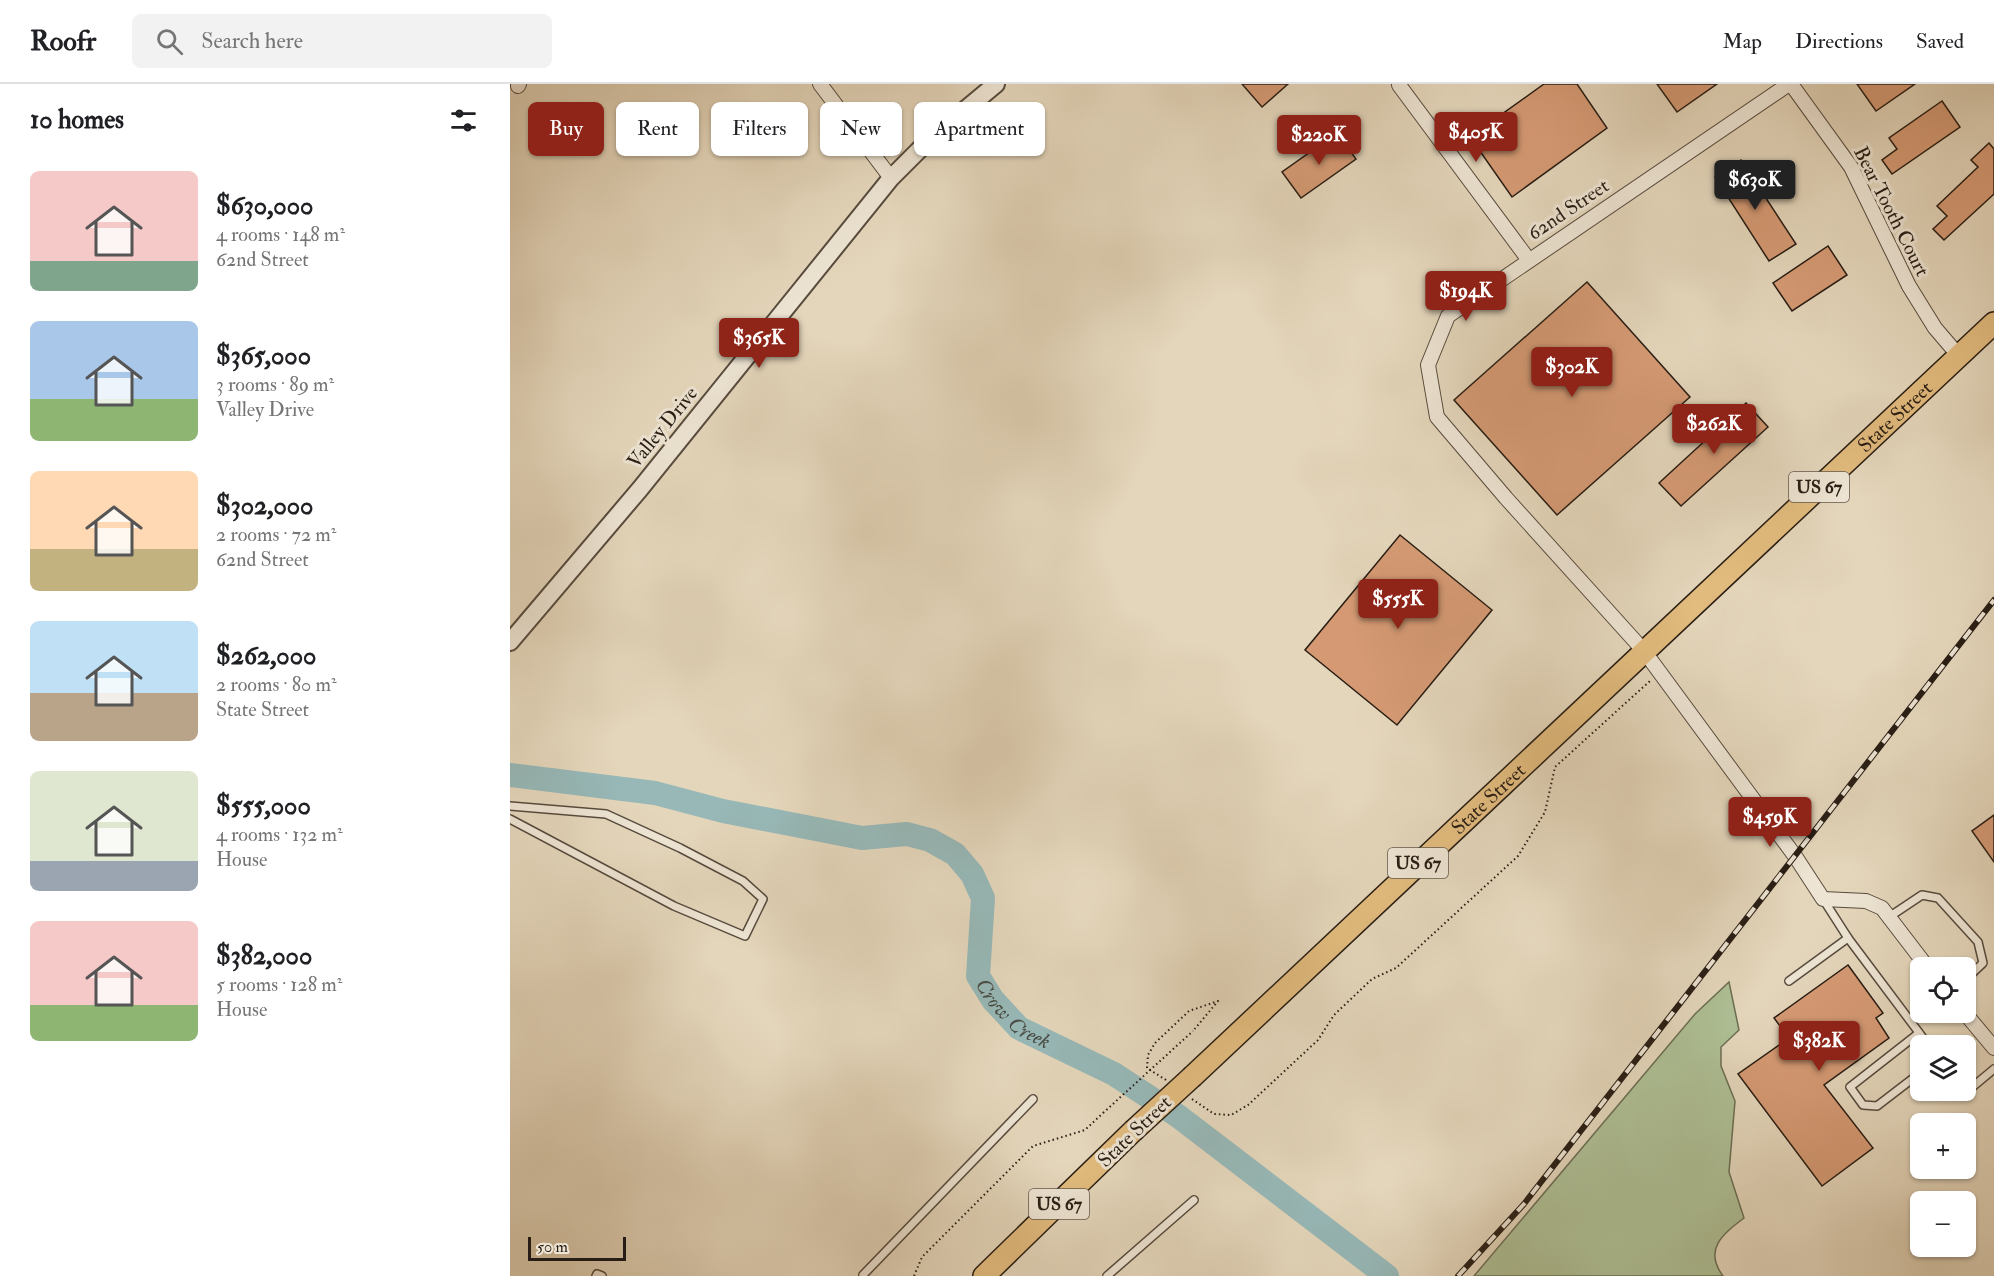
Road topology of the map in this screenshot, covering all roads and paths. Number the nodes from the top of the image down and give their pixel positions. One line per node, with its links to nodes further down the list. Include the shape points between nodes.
1 (820, 84): 5 (street)
2 (996, 84): 5 (street, Valley Drive, via 930,139)
3 (1790, 84): 6 (street, 62nd Street); 8 (street, Bear Tooth Court, via 1851,167 1909,286 1935,328)
4 (1399, 85): 6 (street)
5 (891, 178): 9 (street, Valley Drive, via 640,489)
6 (1528, 259): 10 (street, 62nd Street, via 1448,315 1428,365 1437,417)
7 (1994, 323): 8 (main road, State Street / US 67)
8 (1959, 356): 10 (main road, State Street / US 67)
9 (510, 642)
10 (1644, 651): 11 (street, 62nd Street); 29 (main road, State Street / US 67)
11 (1659, 672): 14 (street, 62nd Street); 29 (path, via 1555,767 1545,812 1518,856 1396,968 1372,979 1334,1015 1318,1040 1248,1106 1231,1115 1214,1114)
12 (510, 806): 13 (lane, via 606,814 743,881 763,899 745,936 674,906)
13 (510, 819)
14 (1823, 899): 15 (street, via 1866,901 1882,908); 16 (lane)
15 (1889, 917): 17 (street); 18 (lane, via 1922,895 1938,898 1978,942 1983,963)
16 (1848, 938): 19 (lane); 21 (lane)
17 (1920, 957)
18 (1976, 970)
19 (1789, 981)
20 (1973, 1023): 24 (street)
21 (1919, 1033): 22 (lane)
22 (1916, 1035)
23 (1910, 1040): 27 (lane, via 1850,1087 1863,1105 1877,1106)
24 (1994, 1048)
25 (1994, 1069): 28 (lane)
26 (1166, 1081): 35 (path, bridge, via 1147,1068 1148,1055 1155,1043 1189,1011 1218,1001 1193,1031 1103,1113 1086,1130 1033,1146 922,1257)
27 (1910, 1081)
28 (1976, 1084)
29 (1189, 1085): 36 (main road, State Street / US 67, bridge, via 1133,1131)
30 (1033, 1099): 34 (lane)
31 (1194, 1200): 37 (lane)
32 (596, 1276): 33 (lane)
33 (602, 1276)
34 (863, 1276)
35 (914, 1276)
36 (984, 1276)
37 (1107, 1276)

